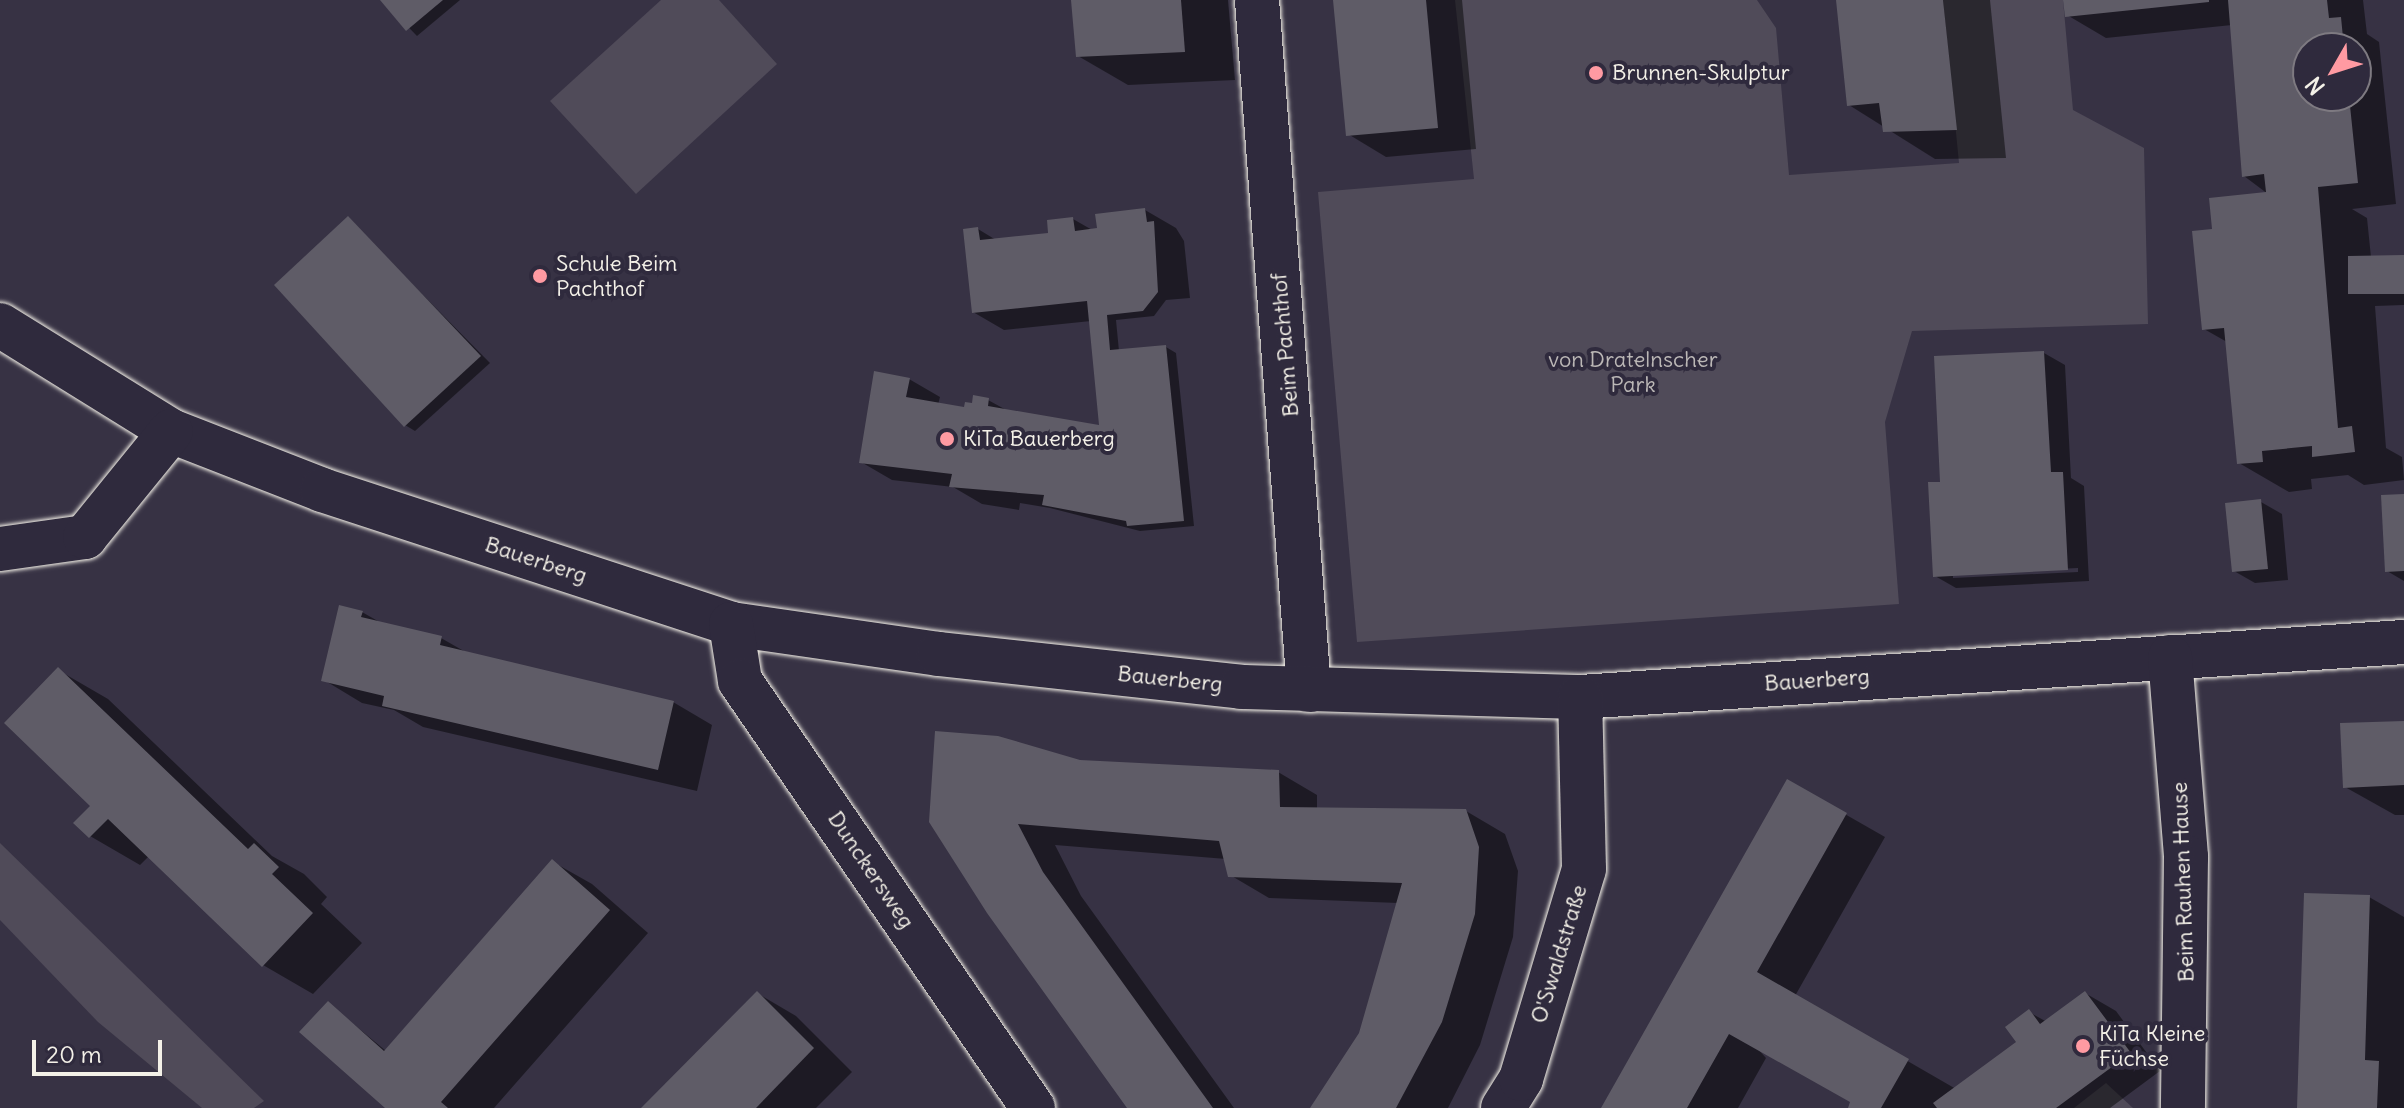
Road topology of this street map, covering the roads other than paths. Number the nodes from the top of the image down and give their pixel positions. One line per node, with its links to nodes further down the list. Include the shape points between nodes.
1 (1257, 0): 8 (street, Beim Pachthof)
2 (0, 325): 3 (street, Bauerberg)
3 (171, 431): 4 (street, via 85,537); 5 (street, Bauerberg, via 322,490)
4 (0, 549)
5 (731, 624): 8 (street, Bauerberg, via 939,654); 10 (street, Dunckersweg, via 740,681)
6 (2404, 642): 7 (street, Bauerberg)
7 (2170, 657): 9 (street, Bauerberg); 12 (street, Beim Rauhen Hause, via 2186,857)
8 (1309, 690): 9 (street, Bauerberg)
9 (1580, 697): 11 (street, O'Swaldstraße, via 1584,869 1521,1079)
10 (1033, 1108)
11 (1503, 1108)
12 (2183, 1108)

